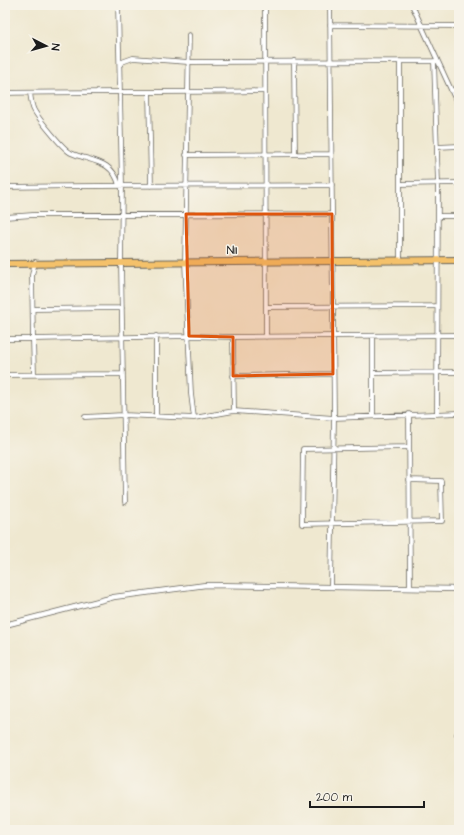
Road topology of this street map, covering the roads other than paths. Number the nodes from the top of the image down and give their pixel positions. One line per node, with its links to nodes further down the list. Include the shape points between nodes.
1 (118, 5): 15 (street)
2 (265, 5): 14 (street)
3 (330, 5): 5 (street)
4 (412, 5): 6 (street)
5 (330, 25): 6 (street); 10 (street)
6 (422, 25): 7 (street); 12 (street)
7 (459, 26)
8 (189, 35): 13 (street)
9 (294, 61): 10 (street); 14 (street); 28 (street)
10 (331, 61): 11 (street); 29 (street)
11 (400, 61): 12 (street); 33 (street)
12 (436, 61): 19 (street); 26 (street)
13 (188, 62): 14 (street); 15 (street, via 133,58); 23 (street)
14 (265, 62): 18 (street)
15 (119, 66): 17 (street)
16 (459, 90): 19 (street)
17 (120, 91): 20 (street); 22 (street); 35 (street)
18 (265, 91): 23 (street); 27 (street)
19 (451, 91): 24 (street)
20 (149, 92): 23 (street); 37 (street)
21 (5, 93): 22 (street)
22 (30, 93): 35 (street, via 33,109 55,139 70,152 92,158 111,168)
23 (187, 93): 30 (street)
24 (459, 107)
25 (459, 146): 26 (street)
26 (437, 147): 34 (street)
27 (266, 154): 28 (street); 30 (street); 38 (street)
28 (295, 154): 29 (street)
29 (332, 154): 36 (street)
30 (186, 155): 40 (street)
31 (5, 181): 39 (street)
32 (459, 183): 34 (street)
33 (400, 184): 34 (street); 48 (street)
34 (438, 184): 45 (street)
35 (121, 185): 37 (street); 39 (street); 41 (street)
36 (332, 185): 38 (street); 44 (street)
37 (151, 186): 40 (street)
38 (266, 186): 40 (street); 43 (street)
39 (7, 187)
40 (185, 187): 42 (street)
41 (121, 214): 42 (street); 47 (street); 54 (street)
42 (186, 214): 43 (street); 55 (street)
43 (266, 214): 44 (street); 51 (street)
44 (332, 214): 52 (street)
45 (438, 216): 46 (street); 49 (street)
46 (459, 216)
47 (5, 217)
48 (400, 260): 49 (main road, N11); 52 (main road, N11)
49 (437, 260): 50 (main road, N11); 58 (street)
50 (459, 260)
51 (266, 261): 52 (main road, N11); 55 (main road, N11); 57 (street)
52 (332, 261): 59 (street)
53 (35, 262): 54 (main road, N11); 56 (main road, N11); 61 (street, via 32,275)
54 (121, 262): 55 (main road, N11); 60 (street)
55 (185, 262): 65 (street)
56 (5, 264)
57 (266, 306): 59 (street); 69 (street)
58 (437, 306): 59 (street); 66 (street)
59 (332, 307): 62 (street)
60 (122, 308): 61 (street); 67 (street)
61 (33, 309): 72 (street)
62 (333, 335): 69 (street); 70 (street); 78 (street)
63 (459, 335): 66 (street)
64 (156, 336): 65 (street); 67 (street); 86 (street)
65 (189, 336): 68 (street); 89 (street)
66 (437, 336): 70 (street); 73 (street)
67 (123, 337): 72 (street); 77 (street)
68 (234, 337): 69 (street); 80 (street)
69 (266, 337)
70 (373, 337): 75 (street)
71 (5, 339): 72 (street)
72 (33, 339): 76 (street)
73 (437, 372): 74 (street); 75 (street); 84 (street)
74 (459, 372)
75 (373, 373): 87 (street)
76 (34, 374): 77 (street); 79 (street)
77 (123, 374): 85 (street)
78 (333, 374): 80 (street); 90 (street)
79 (5, 375)
80 (233, 376): 81 (street)
81 (234, 411): 89 (street); 90 (street)
82 (459, 413): 84 (street)
83 (409, 414): 84 (street); 87 (street); 91 (street)
84 (437, 414)
85 (123, 415): 86 (street); 88 (street); 94 (street)
86 (156, 416): 89 (street)
87 (373, 416): 90 (street)
88 (84, 417)
89 (194, 418)
90 (334, 418): 92 (street)
91 (409, 447): 92 (street); 93 (street)
92 (333, 448): 96 (street); 96 (street, via 303,449 302,524)
93 (409, 480): 95 (street); 95 (street, via 441,481 442,521)
94 (125, 502)
95 (408, 523): 96 (street); 98 (street)
96 (332, 524): 97 (street)
97 (331, 586): 98 (street); 101 (street, via 220,585 140,592)
98 (410, 588): 99 (street)
99 (459, 589)
100 (5, 610): 101 (street)
101 (5, 625)

